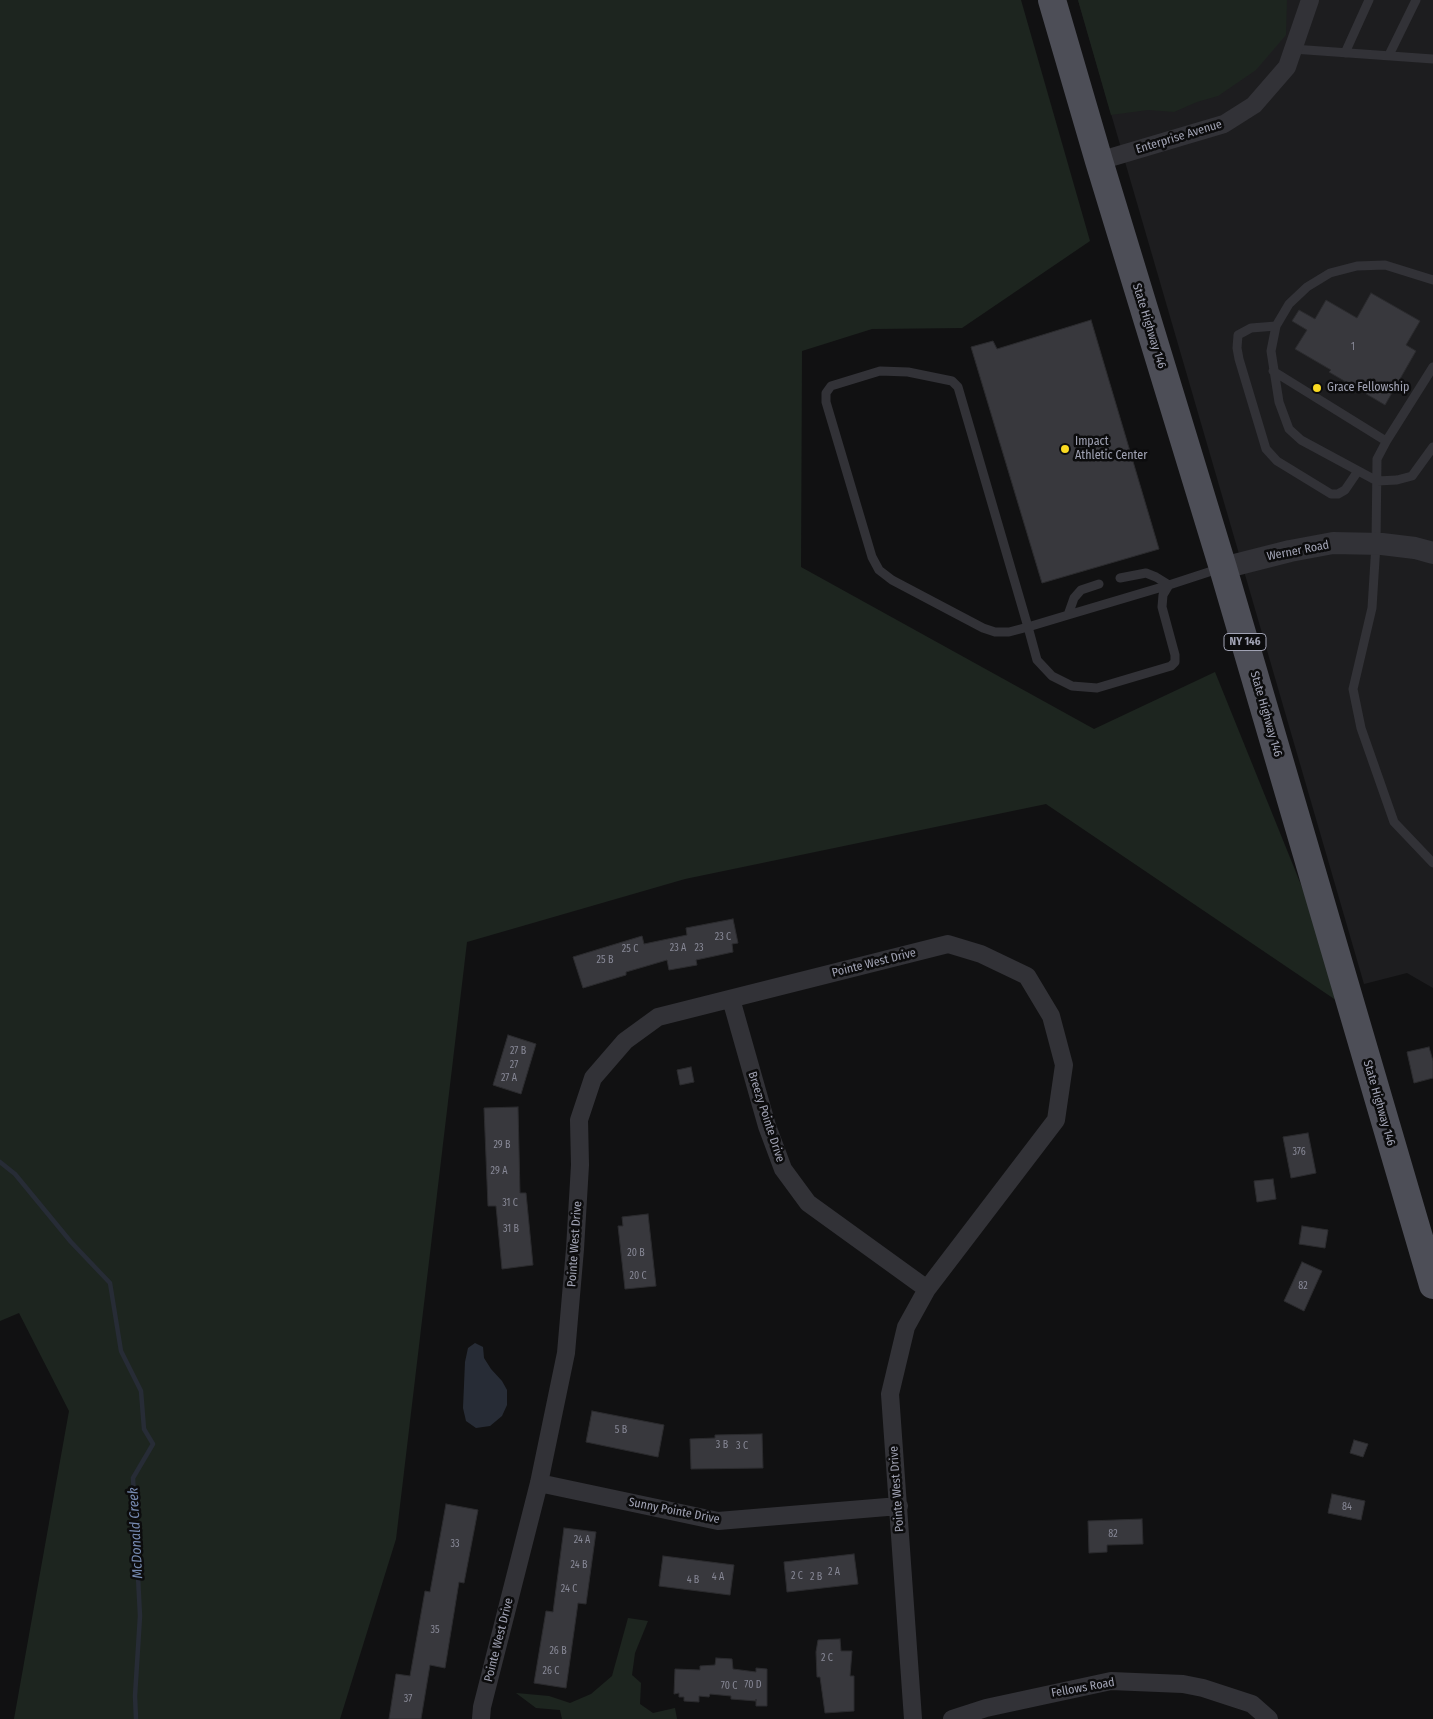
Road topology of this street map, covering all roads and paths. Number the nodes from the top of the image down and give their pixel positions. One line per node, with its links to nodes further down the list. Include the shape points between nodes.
1 (1052, 0): 9 (main road, State Highway 146 / NY 146)
2 (1310, 0): 5 (street, Enterprise Avenue)
3 (1369, 0): 6 (lane)
4 (1416, 0): 7 (lane)
5 (1293, 49): 6 (lane); 9 (street, Enterprise Avenue, via 1287,67 1254,105 1224,124)
6 (1345, 52): 7 (lane)
7 (1389, 55): 8 (lane)
8 (1433, 59)
9 (1098, 160): 20 (main road, State Highway 146 / NY 146)
10 (1433, 280): 11 (lane, via 1385,265 1357,266 1330,272 1288,304)
11 (1276, 326): 13 (lane, via 1271,351); 16 (lane, via 1251,328 1238,335 1239,359 1266,448 1277,461 1331,494 1345,490)
12 (1433, 367): 14 (lane)
13 (1273, 371): 14 (lane); 16 (lane, via 1289,429 1302,440)
14 (1386, 441): 17 (lane, via 1377,459)
15 (1433, 447): 17 (lane, via 1412,476)
16 (1358, 471): 17 (lane)
17 (1377, 481): 18 (lane)
18 (1376, 544): 19 (street, Werner Road); 20 (street, Werner Road, via 1333,543); 26 (lane, via 1372,608 1353,689 1361,728 1394,822)
19 (1433, 553)
20 (1223, 568): 23 (lane); 28 (main road, State Highway 146 / NY 146)
21 (1120, 578): 23 (lane, via 1146,573)
22 (1099, 584): 24 (lane, via 1081,590 1074,598)
23 (1169, 585): 24 (lane); 25 (lane, via 1163,595 1162,607 1176,654 1171,666 1097,688 1072,686 1052,676 1037,660)
24 (1068, 615): 25 (lane)
25 (1028, 627): 25 (lane, via 1009,632 983,628 879,570 872,557 826,402 826,393 831,386 880,371 908,372 952,381 958,387)
26 (1433, 863)
27 (731, 999): 29 (street, Breezy Pointe Drive, via 782,1169 808,1203); 29 (street, Pointe West Drive, via 948,944 981,954 1027,976 1051,1016 1064,1065 1056,1120); 30 (street, Pointe West Drive, via 658,1017 625,1041 592,1078 579,1120 577,1221 566,1353)
28 (1433, 1285)
29 (927, 1289): 31 (street, Pointe West Drive, via 906,1326 890,1394)
30 (540, 1483): 31 (street, Sunny Pointe Drive, via 718,1521); 32 (street, Pointe West Drive)
31 (899, 1506): 33 (street, Pointe West Drive)
32 (481, 1719)
33 (913, 1719)
34 (952, 1719): 35 (street, Fellows Road, via 986,1708 1111,1681 1203,1688 1252,1704)
35 (1268, 1719)

